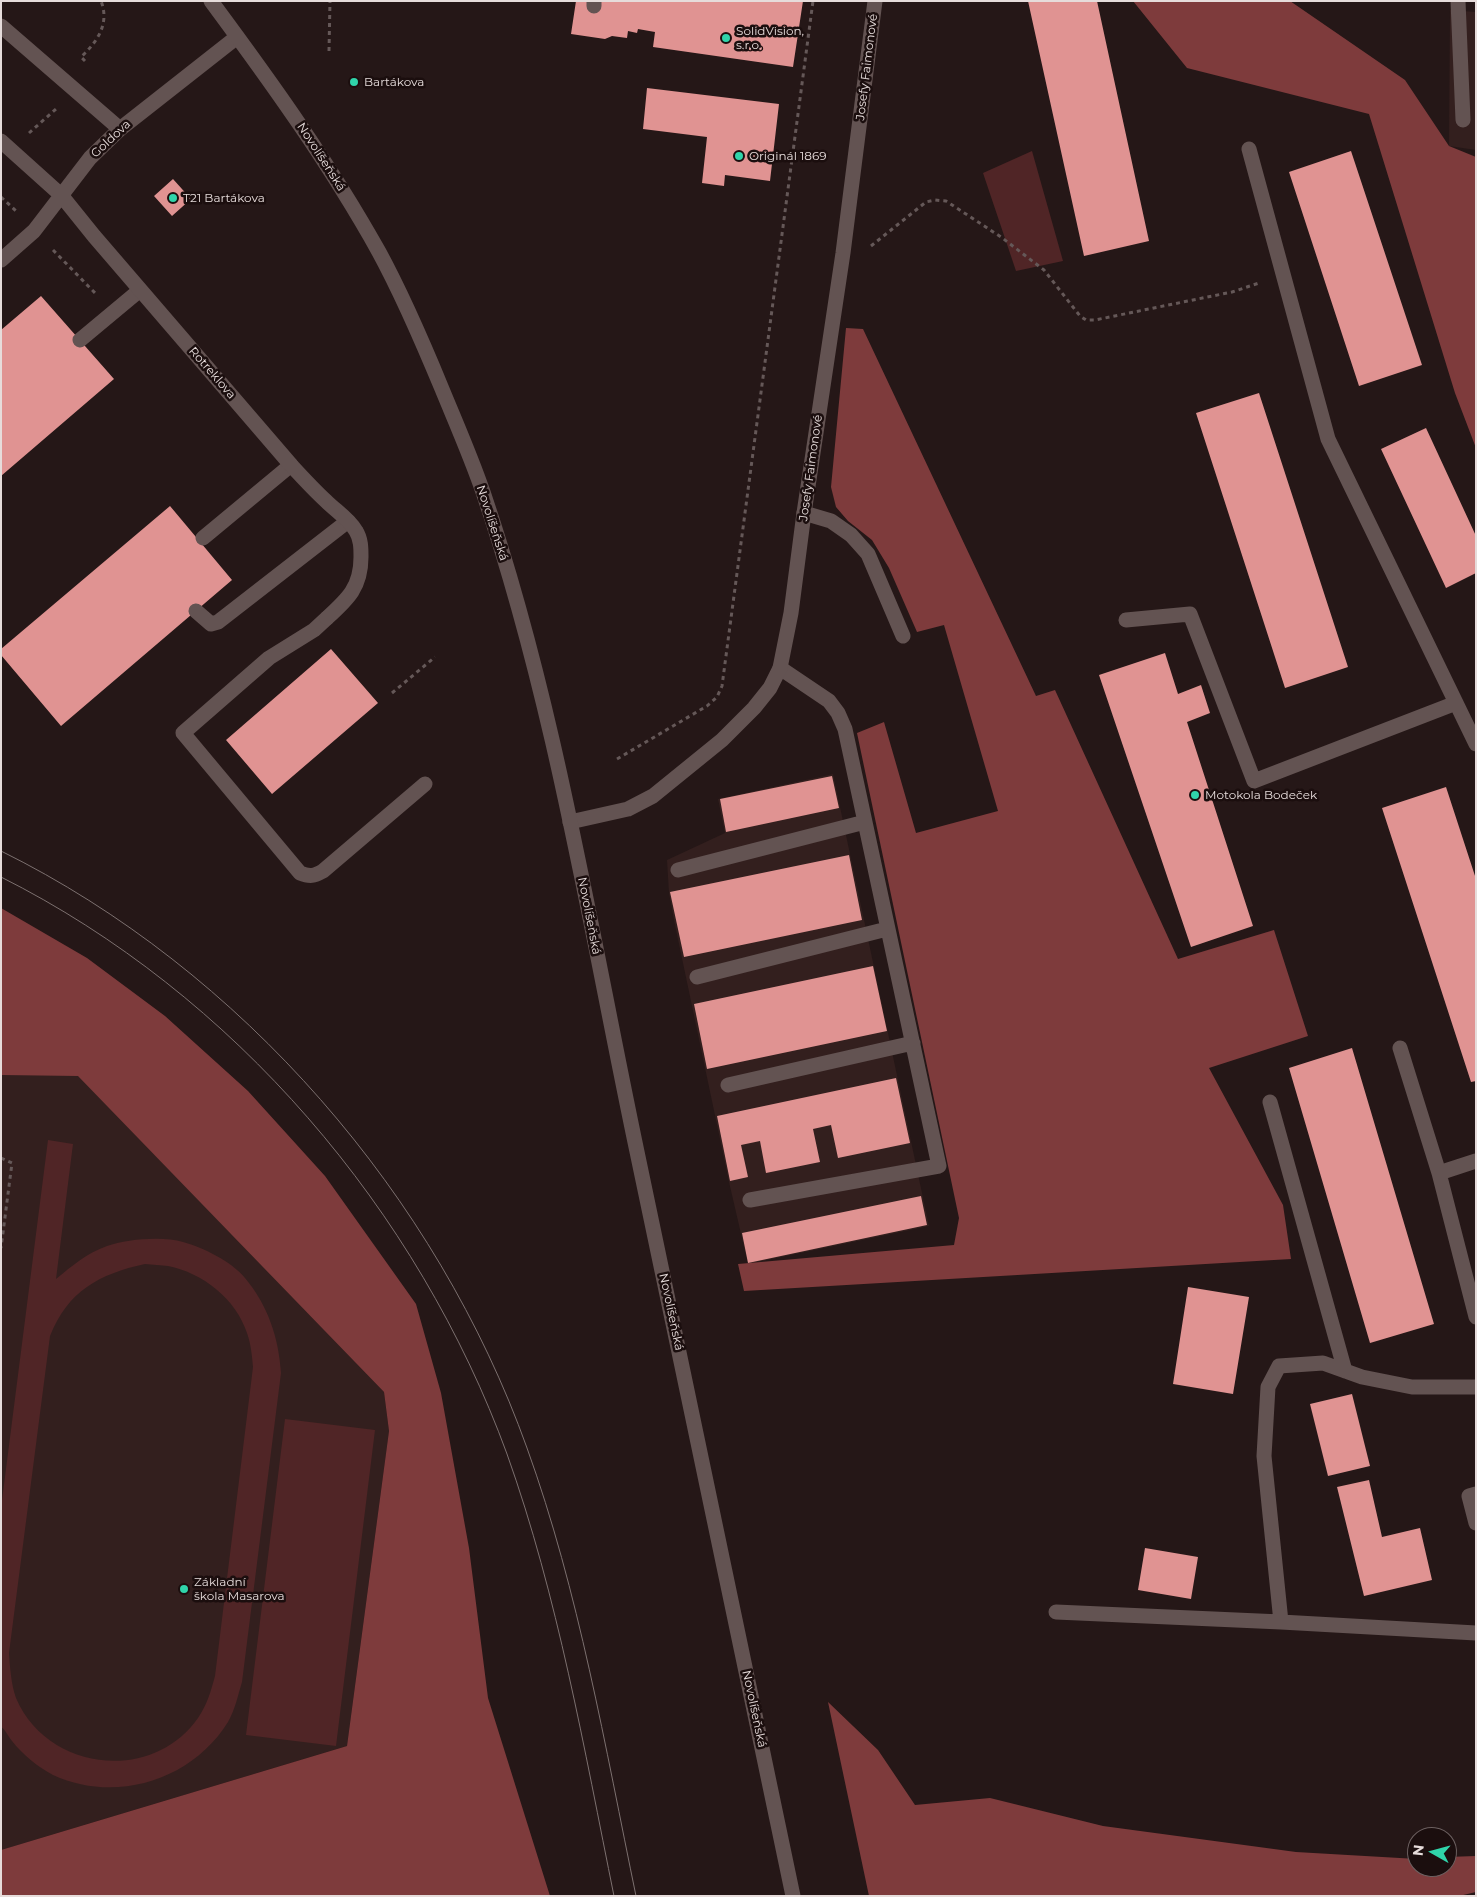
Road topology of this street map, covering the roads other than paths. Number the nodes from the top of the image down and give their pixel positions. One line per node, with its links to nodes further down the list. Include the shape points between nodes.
1 (211, 1): 5 (street, Novolíšeňská)
2 (876, 1): 15 (street, Josefy Faimonové)
3 (1458, 1): 6 (street)
4 (1, 26): 7 (street)
5 (237, 37): 7 (street, Goldova); 25 (street, Novolíšeňská, via 297,119 352,206 380,255 432,364 482,489 502,555 540,688)
6 (1463, 120)
7 (120, 129): 10 (street, Goldova, via 90,158)
8 (6, 145): 10 (street, Rotreklova)
9 (1249, 149): 22 (street, via 1328,439)
10 (61, 195): 11 (street, Goldova, via 34,231); 12 (street, Rotreklova)
11 (1, 260)
12 (140, 290): 13 (street); 14 (street, Rotreklova)
13 (80, 340)
14 (291, 465): 16 (street, Rotreklova); 17 (street)
15 (804, 513): 20 (street, via 831,521 851,535 868,554); 21 (street, Josefy Faimonové)
16 (348, 520): 18 (street, via 218,622 211,624); 24 (street, Rotreklova, via 359,538 361,566 358,581 345,602 314,630 269,658 183,734 300,873 307,876 323,871)
17 (203, 538)
18 (196, 611)
19 (1126, 620): 22 (street, via 1190,614 1254,781)
20 (902, 636)
21 (780, 668): 25 (street, Josefy Faimonové, via 770,688 754,708 722,740 653,796 628,809); 26 (street, via 829,702 838,713 845,729)
22 (1456, 702): 23 (street)
23 (1476, 744)
24 (425, 784)
25 (570, 822): 45 (street, Novolíšeňská)
26 (865, 822): 27 (street); 28 (street)
27 (678, 870)
28 (887, 929): 29 (street); 30 (street)
29 (697, 977)
30 (913, 1043): 32 (street); 36 (street, via 938,1166)
31 (1400, 1048): 35 (street)
32 (728, 1085)
33 (1270, 1102): 38 (street)
34 (1476, 1161): 35 (street)
35 (1439, 1173): 37 (street)
36 (750, 1200)
37 (1476, 1317)
38 (1346, 1371): 39 (street, via 1412,1386); 43 (street, via 1323,1363 1279,1366 1268,1388 1264,1456)
39 (1476, 1386)
40 (1476, 1494): 41 (street, via 1469,1496)
41 (1476, 1523)
42 (1056, 1612): 43 (street)
43 (1281, 1622): 44 (street)
44 (1476, 1633)
45 (793, 1896)

